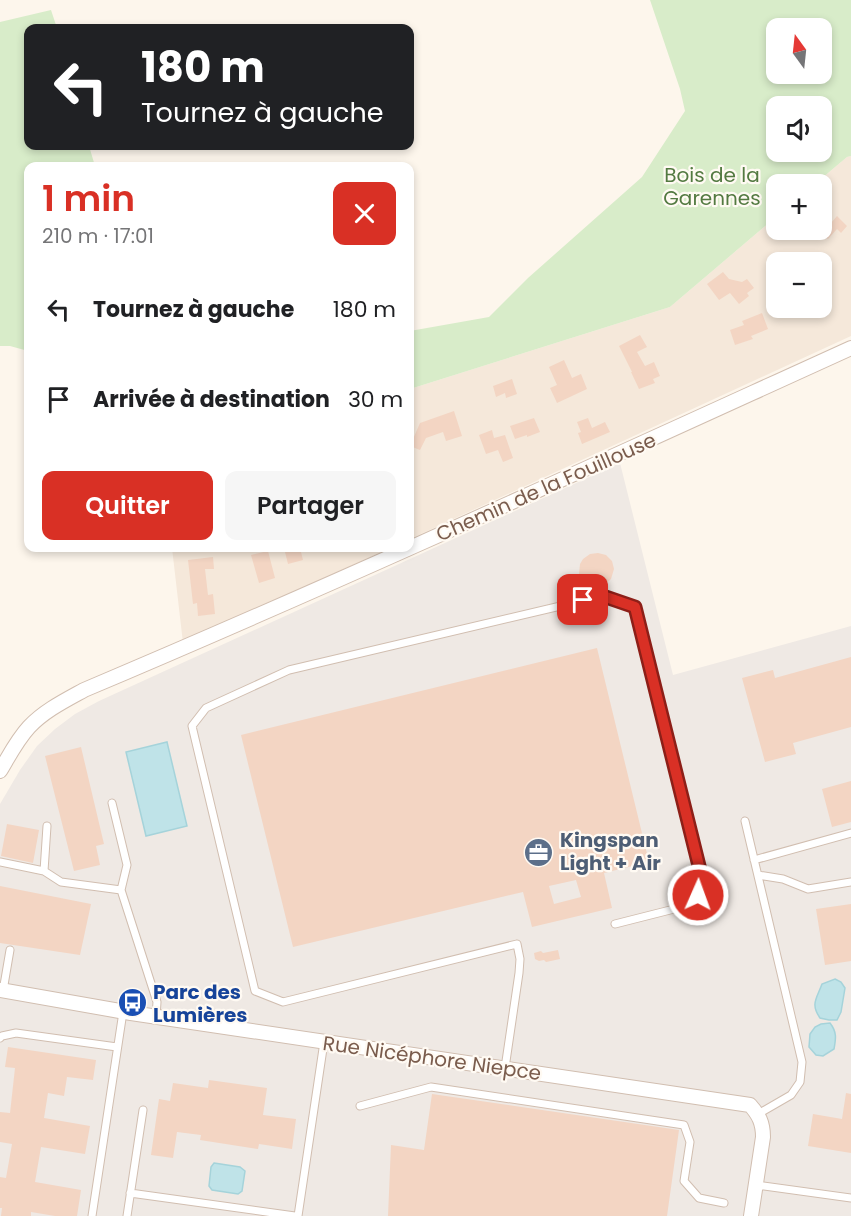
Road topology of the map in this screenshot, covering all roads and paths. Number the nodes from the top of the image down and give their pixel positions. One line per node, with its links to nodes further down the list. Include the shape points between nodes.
1 (851, 348): 2 (street, Chemin de la Fouillouse)
2 (414, 546)
3 (401, 552): 4 (street, Chemin de la Fouillouse, via 58,704 30,726)
4 (0, 771)
5 (112, 803): 14 (lane, via 127,865)
6 (745, 821): 9 (lane)
7 (47, 826): 11 (lane)
8 (851, 834): 9 (lane)
9 (754, 860): 12 (lane)
10 (0, 862): 11 (lane)
11 (44, 871): 14 (lane, via 61,882)
12 (758, 875): 13 (lane, via 783,879 808,890); 26 (lane, via 802,1062 800,1082 791,1095)
13 (851, 882)
14 (121, 890): 19 (lane, via 156,1002)
15 (615, 924): 23 (lane, via 682,908 698,895 701,874 635,607 603,596 289,670 206,708 192,726 255,991 283,1002 517,944 519,973)
16 (10, 950): 17 (lane)
17 (2, 990): 18 (street, Rue Nicéphore Niepce)
18 (123, 1012): 19 (street, Rue Nicéphore Niepce); 22 (lane)
19 (156, 1017): 21 (street, Rue Nicéphore Niepce)
20 (0, 1038): 22 (lane, via 16,1033)
21 (324, 1042): 23 (street, Rue Nicéphore Niepce); 33 (lane)
22 (117, 1047): 31 (lane)
23 (505, 1068): 26 (street, Rue Nicéphore Niepce, via 735,1102 750,1105)
24 (360, 1106): 30 (lane, via 431,1087 684,1125 690,1142 684,1181 699,1198)
25 (143, 1110): 28 (lane)
26 (758, 1114): 27 (street, via 763,1137)
27 (756, 1185): 29 (lane); 34 (street)
28 (130, 1193): 32 (lane); 33 (lane)
29 (851, 1198)
30 (724, 1203)
31 (93, 1216)
32 (127, 1216)
33 (297, 1216)
34 (751, 1216)

